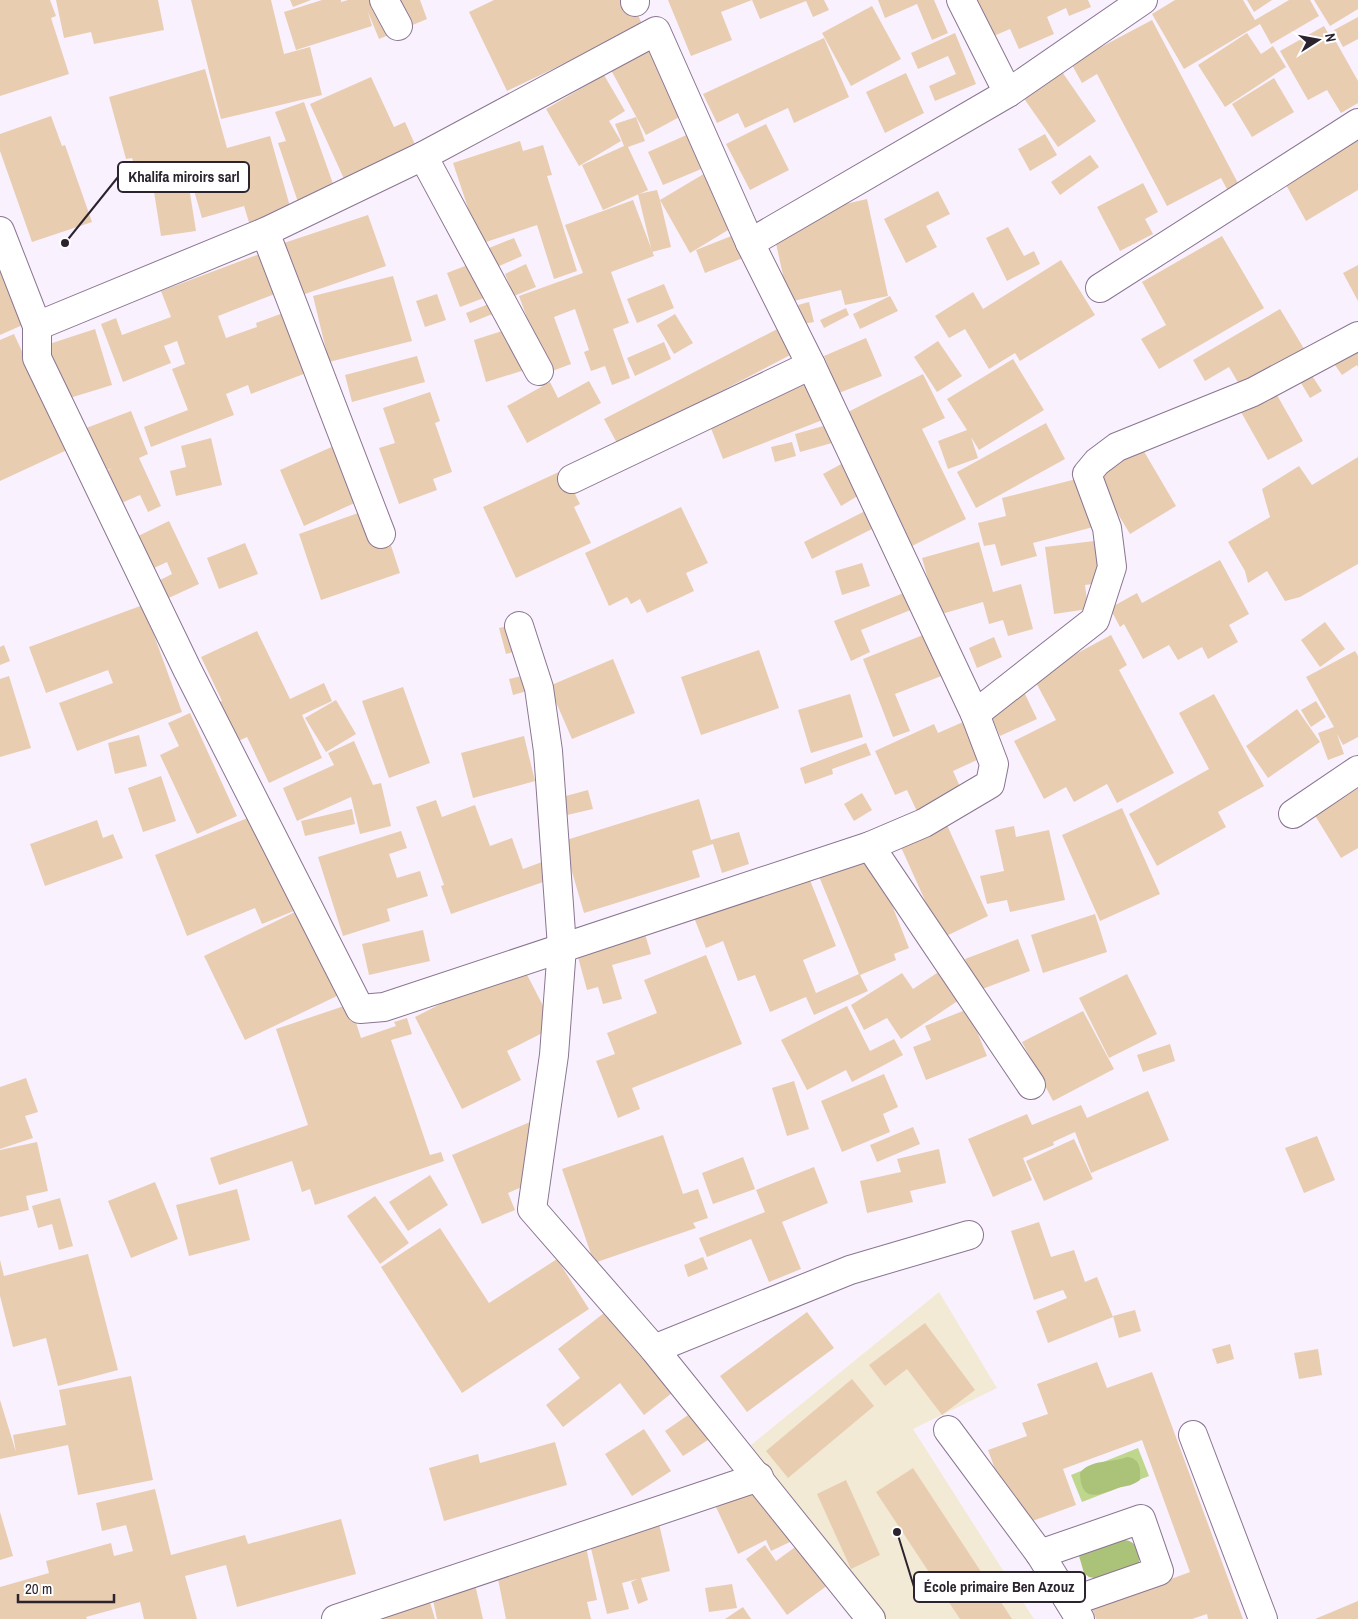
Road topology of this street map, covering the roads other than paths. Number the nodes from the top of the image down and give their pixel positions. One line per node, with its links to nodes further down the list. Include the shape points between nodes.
1 (384, 0): 4 (street)
2 (961, 0): 5 (street)
3 (1143, 0): 5 (street)
4 (398, 26)
5 (1008, 93): 10 (street)
6 (1358, 122): 11 (street)
7 (423, 156): 9 (street); 10 (street, via 656,31); 15 (street)
8 (0, 231): 12 (street)
9 (265, 232): 12 (street); 17 (street)
10 (750, 243): 14 (street)
11 (1100, 288)
12 (37, 326): 23 (street, via 38,358 187,669 360,1009 384,1008)
13 (1358, 336): 19 (street, via 1253,392 1117,447 1097,462 1087,474 1107,528 1112,567 1095,620)
14 (811, 365): 16 (street); 19 (street)
15 (539, 371)
16 (572, 479)
17 (381, 534)
18 (519, 626): 23 (street, via 540,697 548,751)
19 (975, 714): 22 (street, via 994,764 990,784 924,823)
20 (1358, 770): 21 (street)
21 (1293, 814)
22 (870, 846): 23 (street); 24 (street)
23 (562, 947): 26 (street, via 554,1055 532,1209)
24 (1031, 1085)
25 (969, 1236): 26 (street, via 850,1270)
26 (654, 1349): 29 (street)
27 (948, 1430): 30 (street)
28 (1193, 1434): 34 (street)
29 (759, 1477): 32 (street); 33 (street)
30 (1040, 1554): 31 (street); 31 (street, via 1141,1519 1159,1571)
31 (1075, 1610)
32 (336, 1619)
33 (871, 1619)
34 (1263, 1619)

